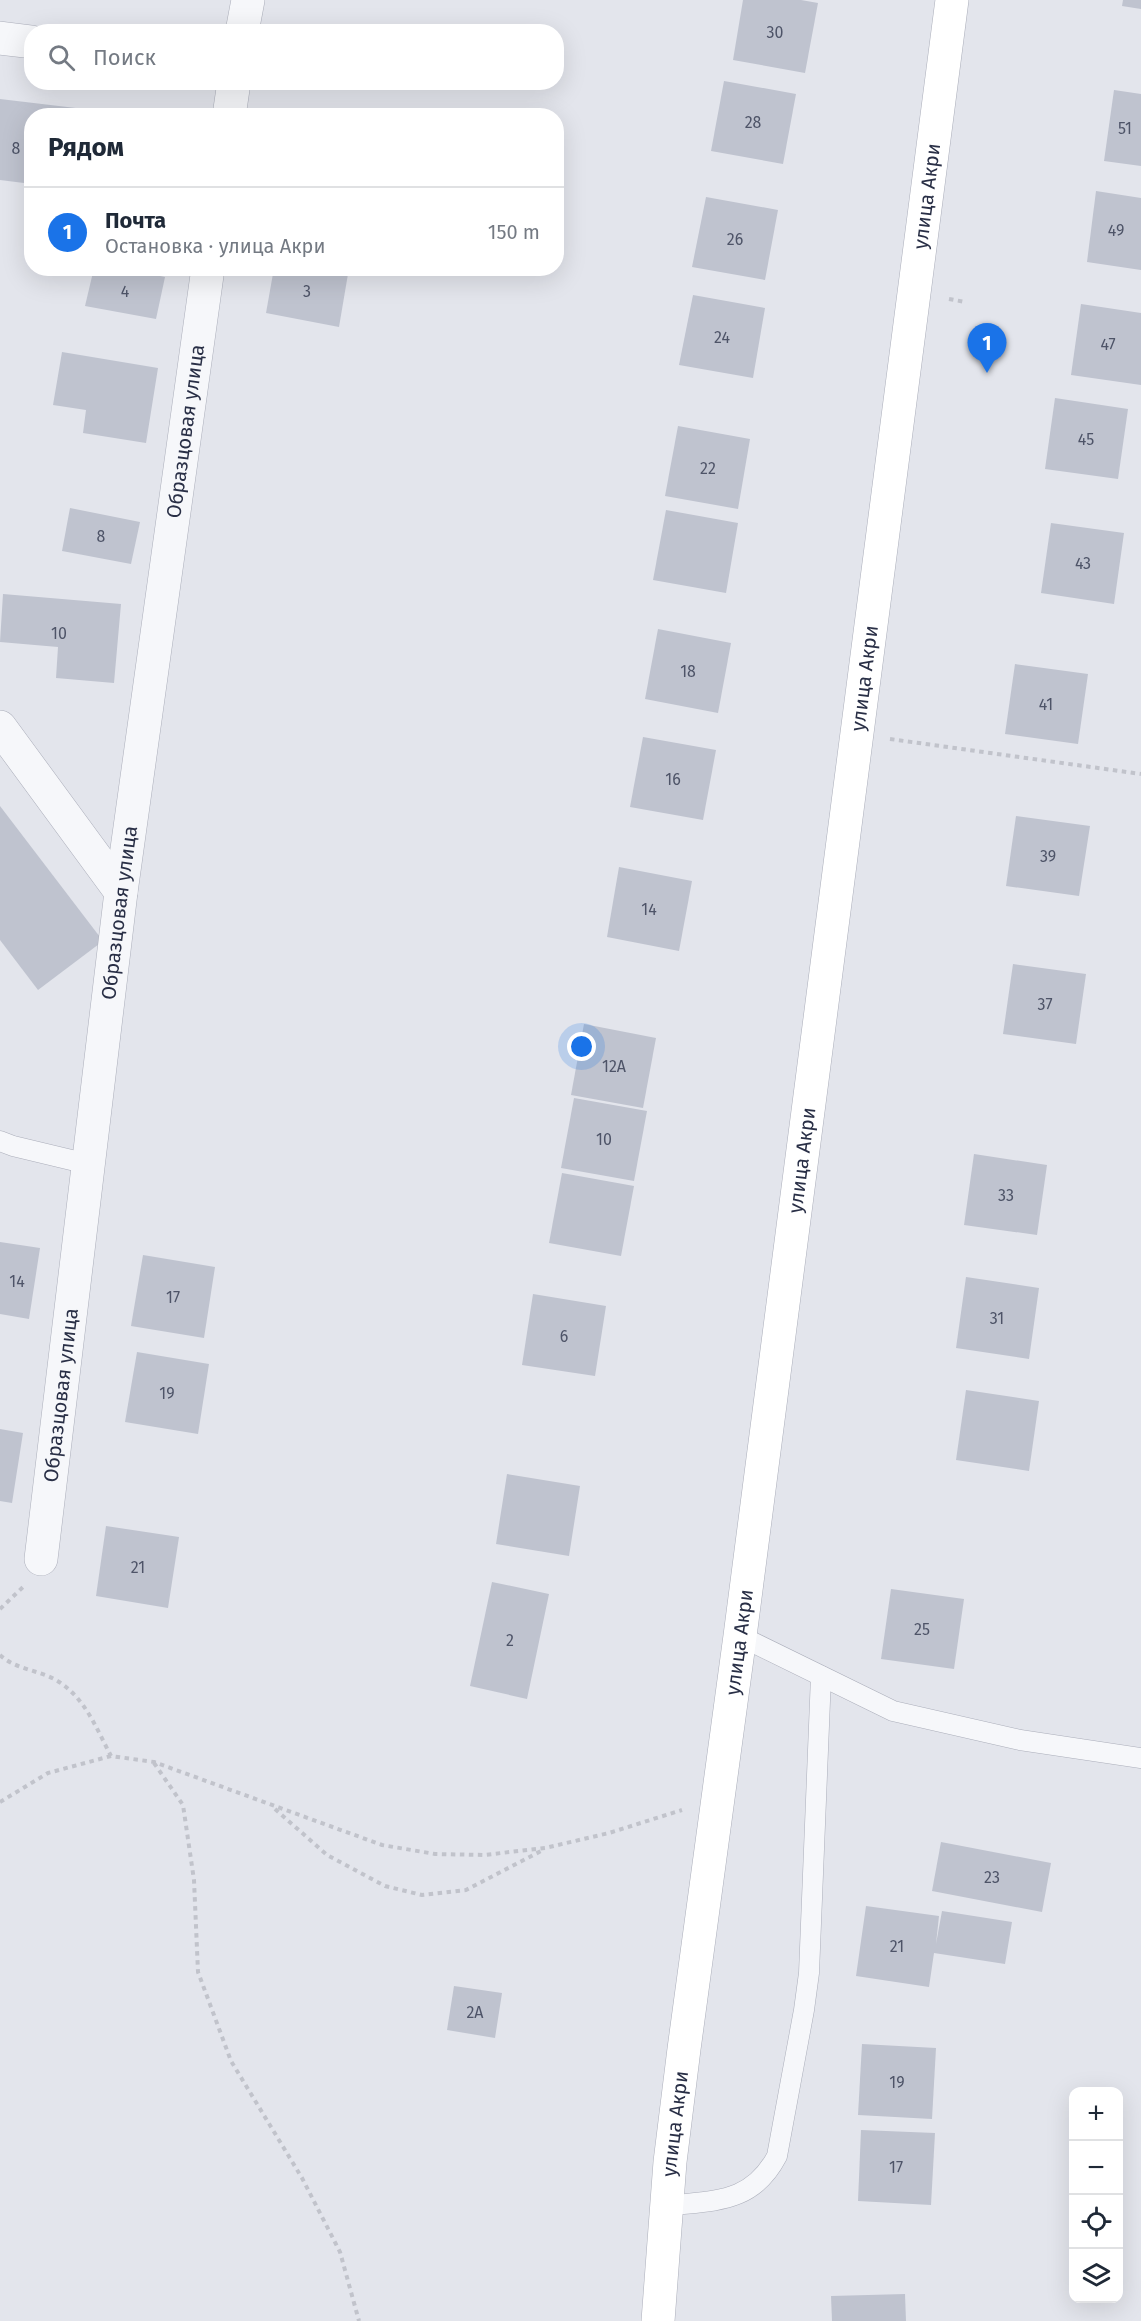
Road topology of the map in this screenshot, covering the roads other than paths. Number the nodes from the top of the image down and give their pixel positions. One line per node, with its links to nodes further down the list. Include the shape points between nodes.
1 (248, 0): 3 (street)
2 (952, 0): 14 (main road, улица Акри)
3 (244, 24)
4 (0, 38): 5 (street)
5 (24, 41)
6 (233, 90): 7 (street)
7 (230, 108)
8 (207, 276): 10 (street, Образцовая улица)
9 (0, 727): 10 (street)
10 (121, 892): 12 (street, Образцовая улица)
11 (4, 1144): 12 (lane)
12 (88, 1164): 13 (street, Образцовая улица)
13 (41, 1559)
14 (740, 1636): 15 (lane); 17 (main road, улица Акри)
15 (821, 1676): 16 (lane, via 892,1711 1020,1740); 17 (lane, via 808,1973 777,2156 758,2183 744,2192 723,2199)
16 (1141, 1758)
17 (666, 2206): 18 (main road, улица Акри)
18 (658, 2321)

